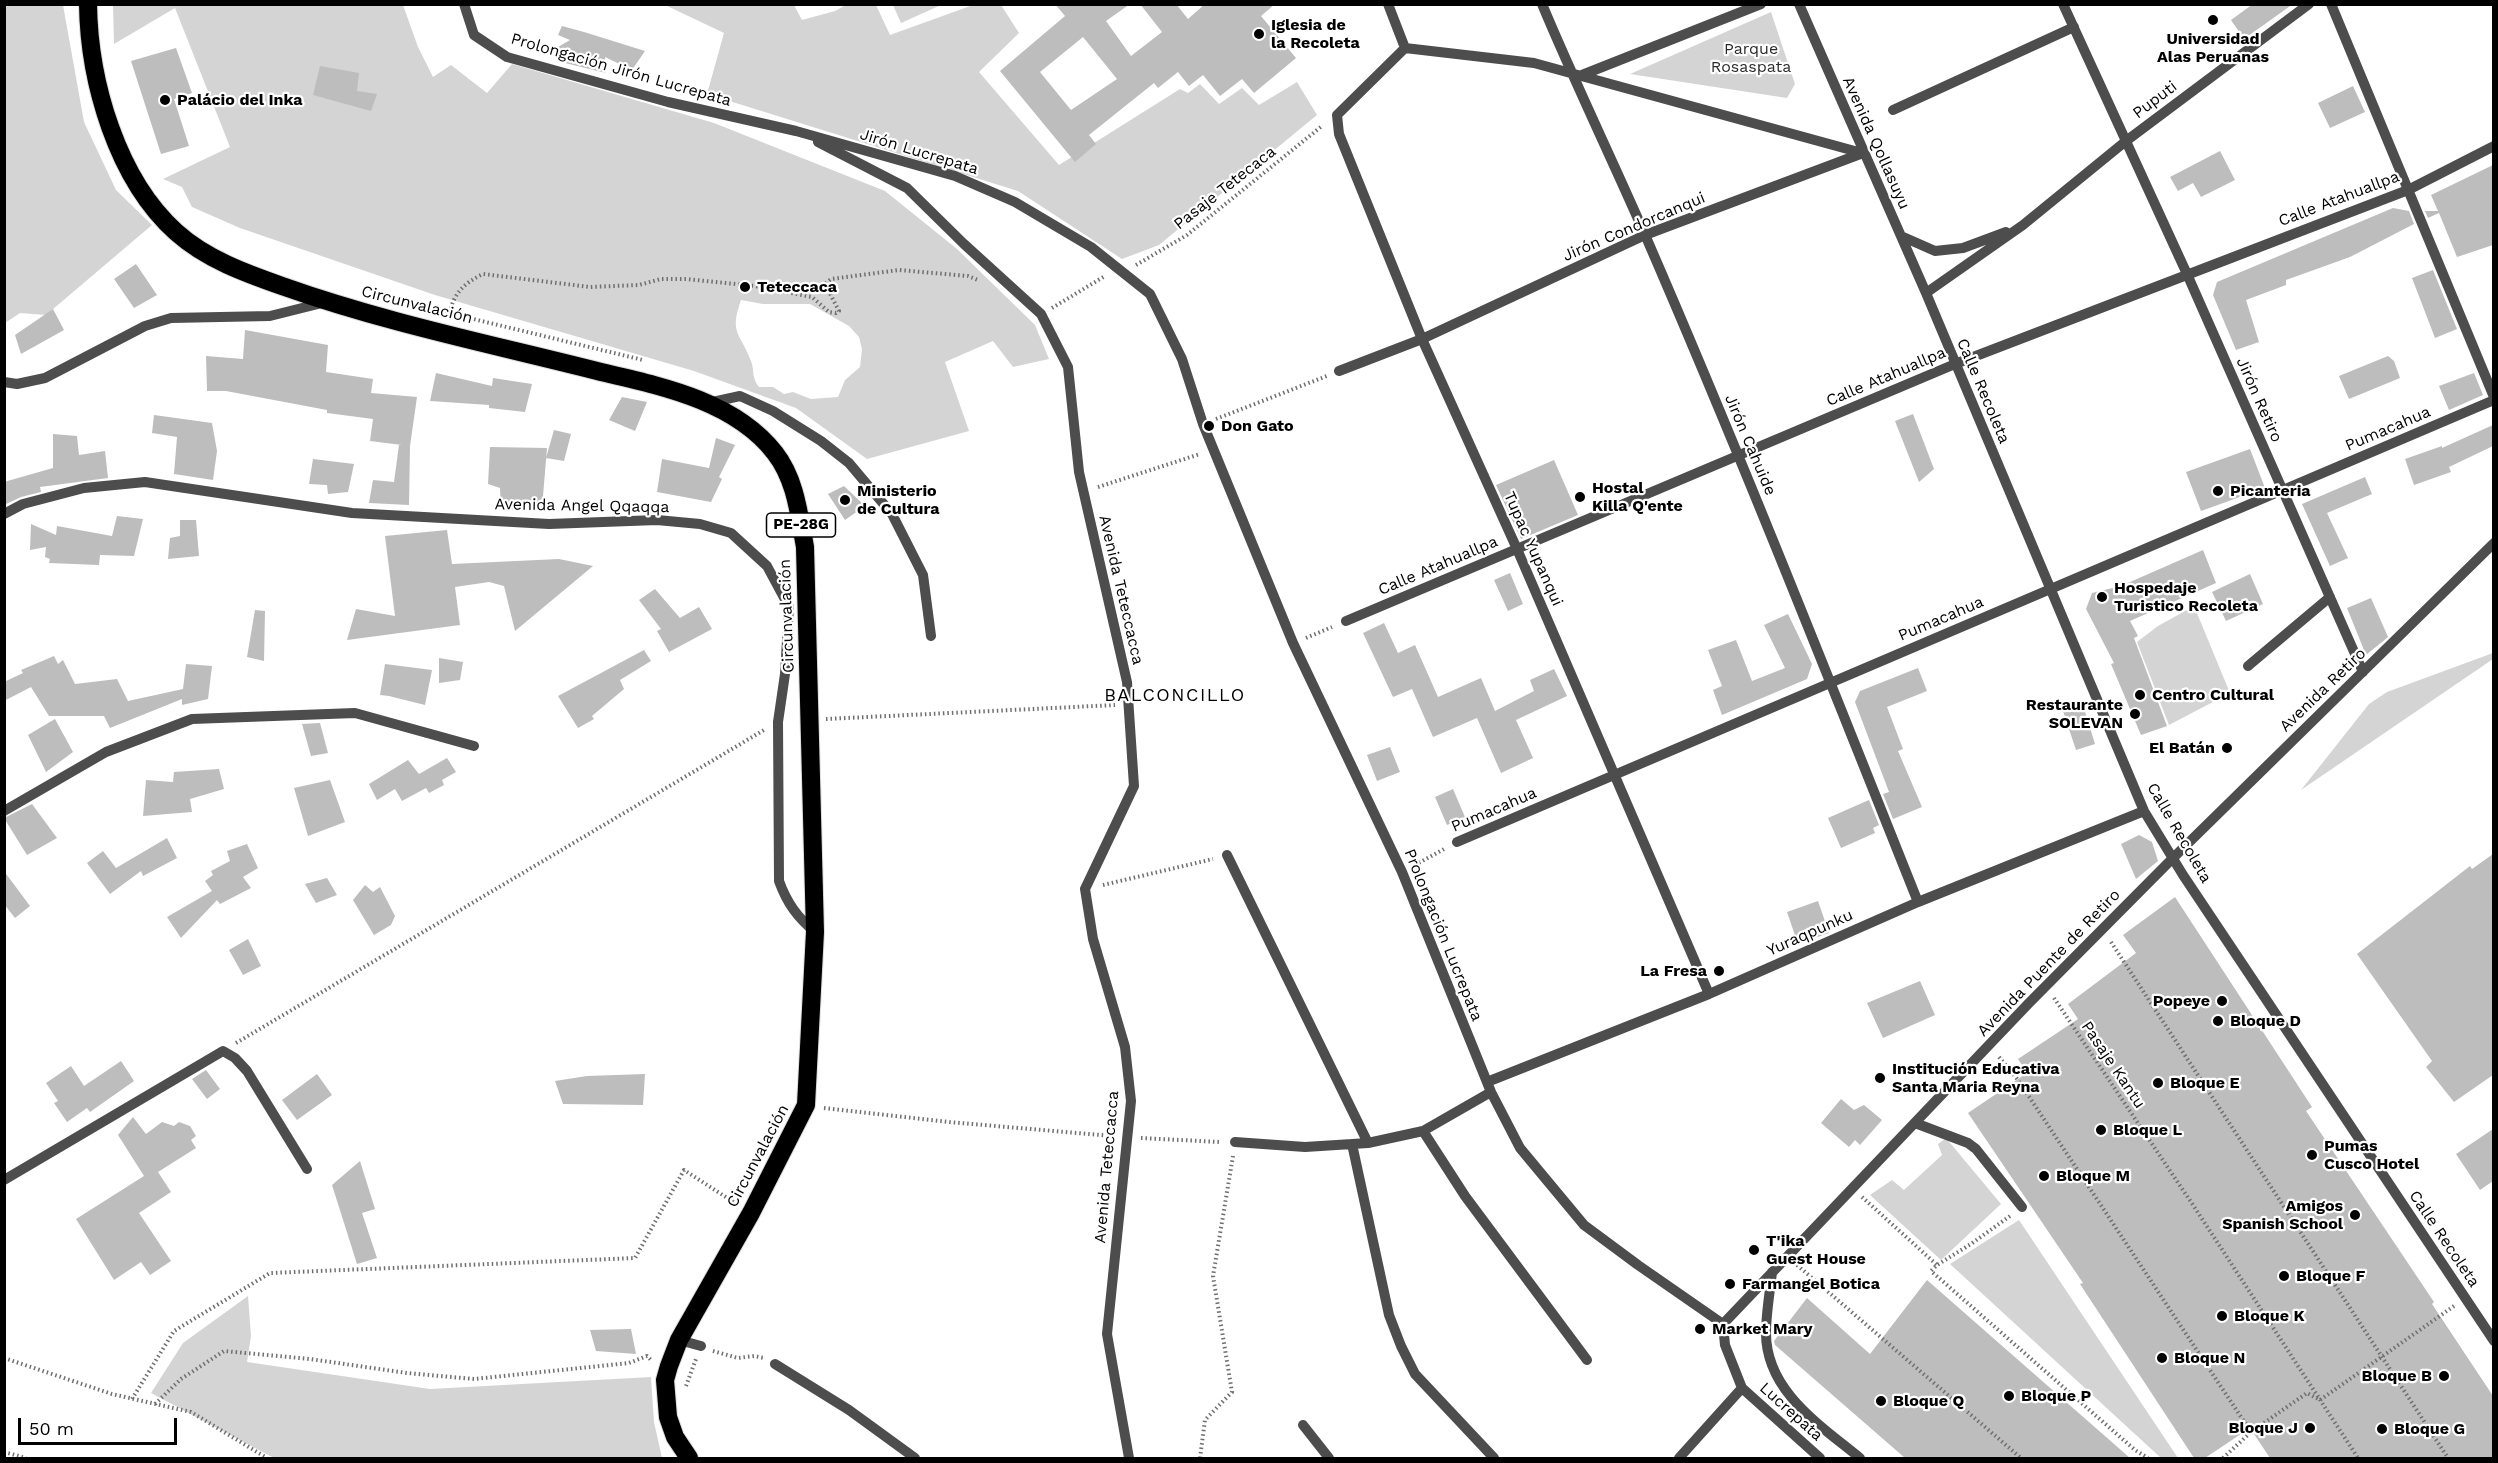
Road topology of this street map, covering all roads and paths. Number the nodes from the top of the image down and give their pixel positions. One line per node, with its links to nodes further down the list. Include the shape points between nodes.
1 (88, 4): 28 (highway, Circunvalación / PE-28G, via 89,28 111,131 135,180 158,214 177,234 236,269)
2 (464, 4): 15 (street, Prolongación Jirón Lucrepata, via 474,35 507,57 668,102)
3 (1388, 4): 11 (street)
4 (1542, 4): 12 (street, Jirón Cahuide)
5 (1761, 4): 12 (street)
6 (1799, 4): 18 (street, Avenida Qollasuyu)
7 (2063, 4): 10 (street, Jirón Retiro)
8 (2309, 4): 16 (street, Puputi)
9 (2331, 4): 19 (street)
10 (2074, 27): 13 (street); 16 (street, Jirón Retiro)
11 (1405, 48): 12 (street, via 1534,63); 14 (street)
12 (1576, 74): 18 (street); 21 (street, Jirón Cahuide)
13 (1893, 110)
14 (1337, 115): 23 (path, Pasaje Tetecaca, via 1187,236); 31 (street, Tupac Yupanqui, via 1339,134)
15 (796, 131): 23 (street, Jirón Lucrepata, via 955,176 1015,202 1091,248); 30 (street, Avenida Teteccacca, via 907,188)
16 (2126, 141): 20 (street, Puputi); 24 (street, Jirón Retiro)
17 (2493, 146): 19 (street, Calle Atahuallpa)
18 (1863, 153): 21 (street, Jirón Condorcanqui); 22 (street, Avenida Qollasuyu)
19 (2408, 190): 24 (street, Calle Atahuallpa); 36 (street)
20 (2023, 225): 22 (street, Puputi, via 1948,251 1935,251); 26 (street, Puputi)
21 (1645, 236): 31 (street, Jirón Condorcanqui); 40 (street, Jirón Cahuide)
22 (1901, 236): 26 (street, Avenida Qollasuyu)
23 (1120, 271): 30 (path, Pasaje Tetecaca); 38 (street, Jirón Lucrepata, via 1150,294 1182,358)
24 (2187, 274): 33 (street, Calle Atahuallpa); 41 (street, Jirón Retiro)
25 (988, 284): 29 (path, via 968,276 899,270 831,279 825,284 839,311 836,314 812,297 755,286 662,279 639,285 590,287 483,274 468,281 452,301)
26 (1926, 293): 33 (street, Calle Recoleta)
27 (377, 294): 29 (path)
28 (326, 302): 35 (street, via 270,316 171,318 145,326 45,378 17,384); 37 (highway, Circunvalación / PE-28G, via 648,383)
29 (450, 313): 32 (path)
30 (1041, 314): 42 (street, Avenida Teteccacca, via 1068,367)
31 (1422, 339): 34 (street, Jirón Condorcanqui); 45 (street, Tupac Yupanqui)
32 (652, 362)
33 (1955, 364): 40 (street, Calle Atahuallpa); 46 (street, Calle Recoleta)
34 (1339, 371): 38 (path)
35 (4, 382)
36 (2493, 398): 41 (street, Pumacahua)
37 (707, 403): 49 (street, via 740,396 773,411 849,463 892,514 923,575); 68 (highway, Circunvalación / PE-28G, via 738,421 774,451 786,469 797,501 805,547)
38 (1203, 424): 39 (street, Prolongación Lucrepata)
39 (1214, 449): 42 (path); 50 (street, Prolongación Lucrepata)
40 (1738, 455): 45 (street, Calle Atahuallpa); 53 (street, Jirón Cahuide)
41 (2282, 490): 46 (street, Pumacahua); 47 (street, Jirón Retiro)
42 (1083, 492): 54 (street, Avenida Teteccacca, via 1127,682)
43 (4, 514): 56 (street, Avenida Angel Qqaqqa, via 23,504 84,488 145,482 352,513 549,524 657,520 700,524 731,533 767,566 789,607)
44 (2493, 543): 52 (street, Avenida Retiro)
45 (1517, 549): 48 (street, Calle Atahuallpa); 58 (street, Tupac Yupanqui)
46 (2050, 589): 53 (street, Pumacahua); 60 (street, Calle Recoleta)
47 (2330, 597): 51 (street); 52 (street, Jirón Retiro)
48 (1347, 621): 50 (path)
49 (931, 636)
50 (1293, 643): 64 (street, Prolongación Lucrepata)
51 (2248, 666)
52 (2363, 672): 63 (street, Avenida Retiro)
53 (1830, 683): 58 (street, Pumacahua); 66 (street, Jirón Cahuide)
54 (1128, 704): 55 (path, via 823,720); 65 (street, Avenida Teteccacca, via 1134,786)
55 (823, 708)
56 (778, 722): 68 (street, Avenida Angel Qqaqqa, via 778,881 800,919); 72 (path)
57 (474, 746): 59 (street, via 355,713 192,719 106,752)
58 (1613, 775): 61 (street, Pumacahua); 70 (street, Tupac Yupanqui)
59 (4, 811)
60 (2145, 811): 63 (street, Calle Recoleta); 66 (street, Yuraqpunku)
61 (1457, 842): 64 (path, Pumacahua)
62 (1227, 855): 65 (path); 79 (street)
63 (2173, 858): 67 (street, Avenida Puente de Retiro); 92 (street, Calle Recoleta)
64 (1402, 872): 73 (street, Prolongación Lucrepata)
65 (1085, 889): 77 (street, Avenida Teteccacca, via 1093,939 1125,1047 1131,1101)
66 (1918, 902): 70 (street, Yuraqpunku)
67 (2102, 929): 69 (street, Avenida Puente de Retiro); 94 (path)
68 (815, 932): 85 (highway, Circunvalación / PE-28G, via 806,1105)
69 (2046, 986): 71 (street, Avenida Puente de Retiro); 102 (path, Pasaje Kantu)
70 (1709, 994): 73 (street, Yuraqpunku)
71 (1989, 1045): 75 (street, Avenida Puente de Retiro); 105 (path, via 2018,1080)
72 (223, 1051): 81 (street, via 247,1071); 82 (street)
73 (1489, 1087): 76 (street, Yuraqpunku); 90 (street, Prolongación Lucrepata, via 1520,1148 1584,1224)
74 (815, 1107): 77 (path)
75 (1915, 1123): 83 (street, Avenida Puente de Retiro); 84 (street, via 1968,1143)
76 (1423, 1131): 79 (street, Yuraqpunku); 96 (street, via 1465,1196)
77 (1127, 1137): 78 (path); 111 (street, Avenida Teteccacca, via 1107,1334)
78 (1235, 1142): 80 (street, Yuraqpunku, via 1305,1147); 112 (path, via 1213,1275 1232,1392 1205,1420)
79 (1368, 1143): 80 (street, Yuraqpunku)
80 (1352, 1144): 114 (street, via 1389,1315 1401,1346 1415,1374)
81 (307, 1169)
82 (4, 1180)
83 (1853, 1188): 86 (street, Avenida Puente de Retiro); 87 (path)
84 (2022, 1207): 87 (path)
85 (751, 1213): 91 (highway, Circunvalación / PE-28G); 101 (path, via 684,1170 635,1258 270,1273 174,1331)
86 (1787, 1257): 88 (street, Avenida Puente de Retiro); 118 (path)
87 (1937, 1265): 119 (path, via 1931,1271 2134,1450)
88 (1772, 1272): 90 (street, Avenida Puente de Retiro); 117 (street, via 1766,1334 1772,1370 1792,1400)
89 (2448, 1311): 94 (path)
90 (1723, 1324): 100 (street, via 1725,1345)
91 (679, 1340): 93 (street); 98 (highway, Circunvalación / PE-28G)
92 (2493, 1341)
93 (702, 1346): 97 (path, via 738,1358 762,1358); 99 (path)
94 (2383, 1356): 102 (path); 122 (path)
95 (4, 1358): 101 (path)
96 (1587, 1360)
97 (775, 1364): 110 (street, via 849,1410)
98 (669, 1366): 103 (path, via 656,1365 647,1356 629,1363 474,1379 224,1350 181,1379); 109 (highway, Circunvalación / PE-28G, via 665,1380 668,1417)
99 (685, 1388)
100 (1742, 1388): 115 (street); 116 (street, Lucrepata)
101 (132, 1399): 103 (path)
102 (2320, 1400): 105 (path, via 2307,1393); 121 (path, Pasaje Kantu)
103 (154, 1404): 108 (path, via 191,1412)
104 (1303, 1425): 113 (street)
105 (2251, 1432): 120 (path)
106 (4, 1452): 107 (path)
107 (26, 1458)
108 (267, 1458)
109 (689, 1458)
110 (915, 1458)
111 (1129, 1458)
112 (1200, 1458)
113 (1329, 1458)
114 (1494, 1458)
115 (1679, 1458)
116 (1820, 1458)
117 (1860, 1458)
118 (2021, 1458)
119 (2148, 1458)
120 (2223, 1458)
121 (2358, 1458)
122 (2448, 1458)

